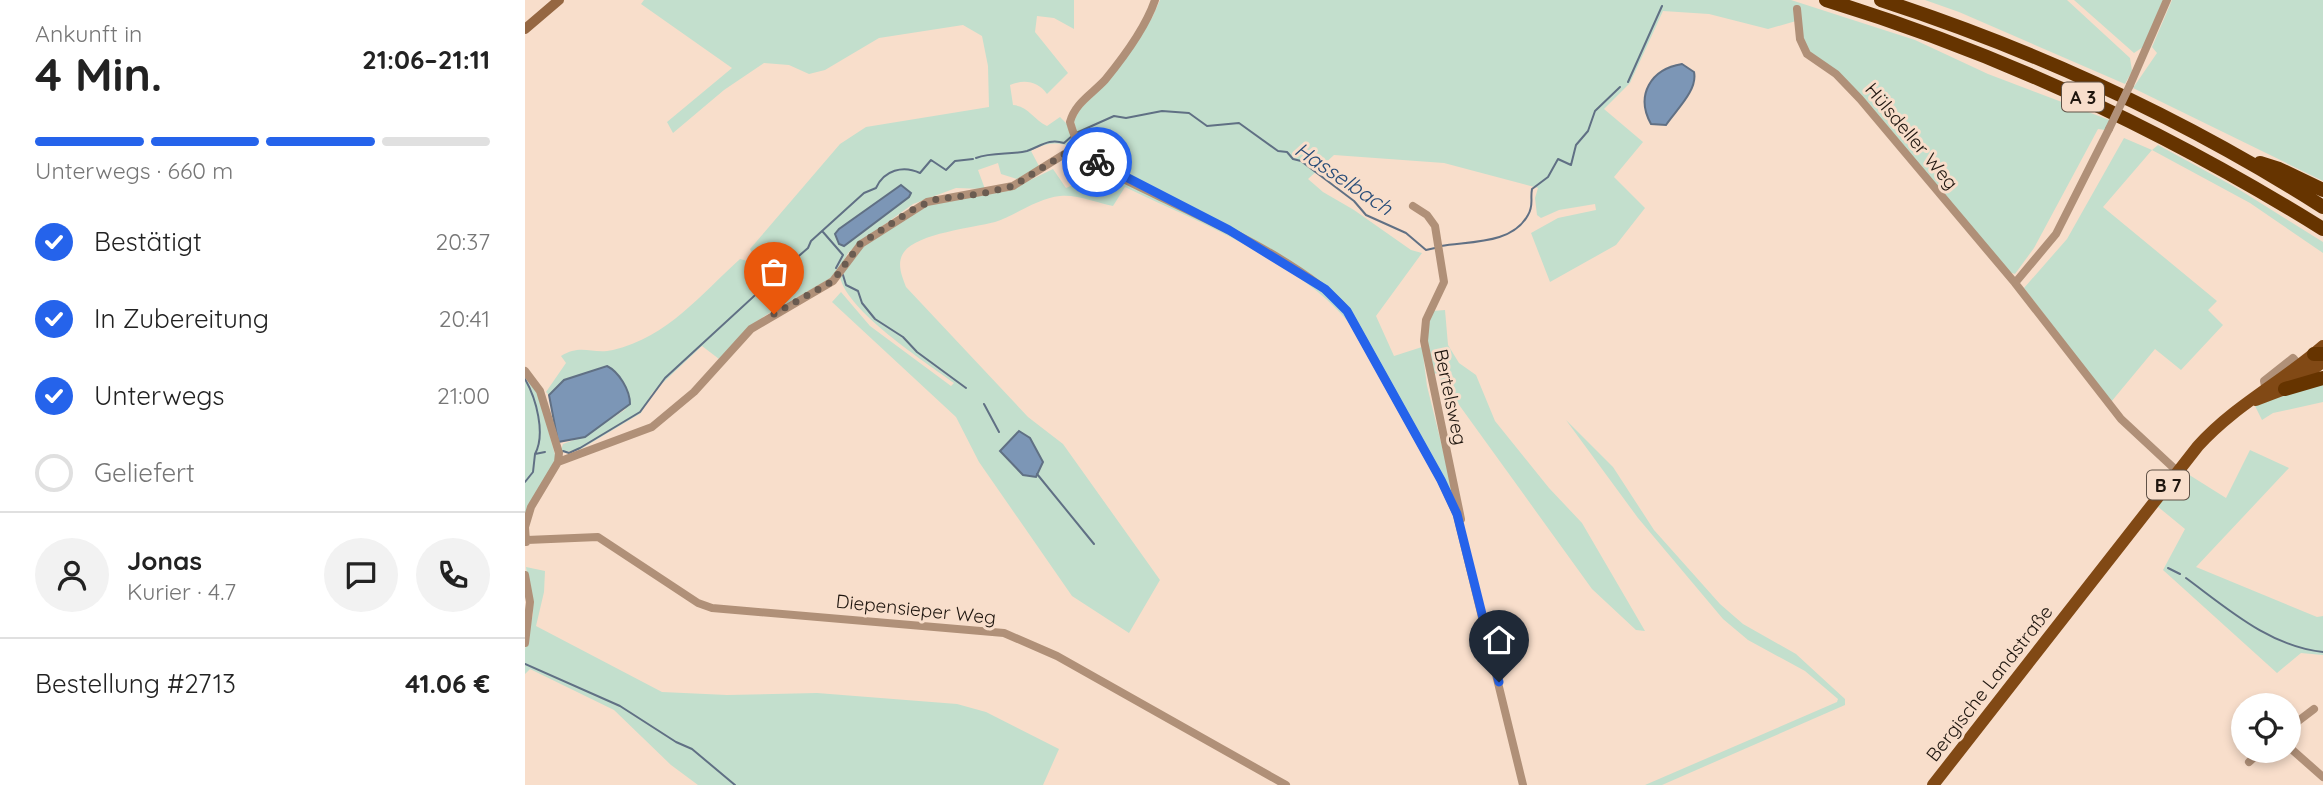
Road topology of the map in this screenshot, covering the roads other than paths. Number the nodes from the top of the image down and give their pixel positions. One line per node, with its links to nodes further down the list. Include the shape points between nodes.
1 (559, 0): 7 (main road)
2 (1155, 0): 8 (street, via 1148,18 1107,76 1075,110 1070,125)
3 (1826, 0): 13 (highway, A 3, via 2048,80 2196,154)
4 (1881, 0): 9 (highway, A 3, via 2055,65)
5 (2167, 0): 14 (street, bridge, via 2056,234)
6 (1797, 9): 14 (street, Hülsdeller Weg, via 1800,39 1807,54 1836,74 1860,99)
7 (525, 29)
8 (1078, 143): 20 (street, via 1013,186 937,199 900,217 860,244 833,281 751,330 692,394 652,426); 22 (street, via 1111,172 1229,230 1333,296 1354,323)
9 (2241, 158): 10 (highway, via 2279,169); 12 (highway, A 3)
10 (2323, 190)
11 (1413, 206): 22 (street, Bertelsweg, via 1431,218 1439,245 1443,287 1428,314 1424,341)
12 (2323, 207)
13 (2323, 229)
14 (2015, 284): 21 (street, Hülsdeller Weg, via 2114,412)
15 (2321, 354): 16 (main road, Bergische Landstraße / B 7); 19 (main road, Bergische Landstraße / B 7)
16 (2300, 366): 19 (main road, Bergische Landstraße / B 7); 19 (main road, via 2301,373)
17 (525, 371): 20 (street, via 540,391)
18 (2323, 378): 19 (highway)
19 (2278, 389): 21 (main road, Bergische Landstraße / B 7, via 2245,402 2222,420)
20 (558, 462): 23 (street, Diepensieper Weg, via 531,507)
21 (2178, 472): 32 (main road, Bergische Landstraße / B 7, via 2090,587 2088,596 2076,604)
22 (1461, 525): 31 (street)
23 (526, 542): 30 (street, Diepensieper Weg, via 598,537 712,608 1004,634 1058,656)
24 (525, 575): 25 (street, via 530,602)
25 (525, 643)
26 (2314, 709): 27 (street)
27 (2301, 719)
28 (2301, 758): 29 (street)
29 (2323, 777)
30 (1286, 785)
31 (1523, 785)
32 (1933, 785)

